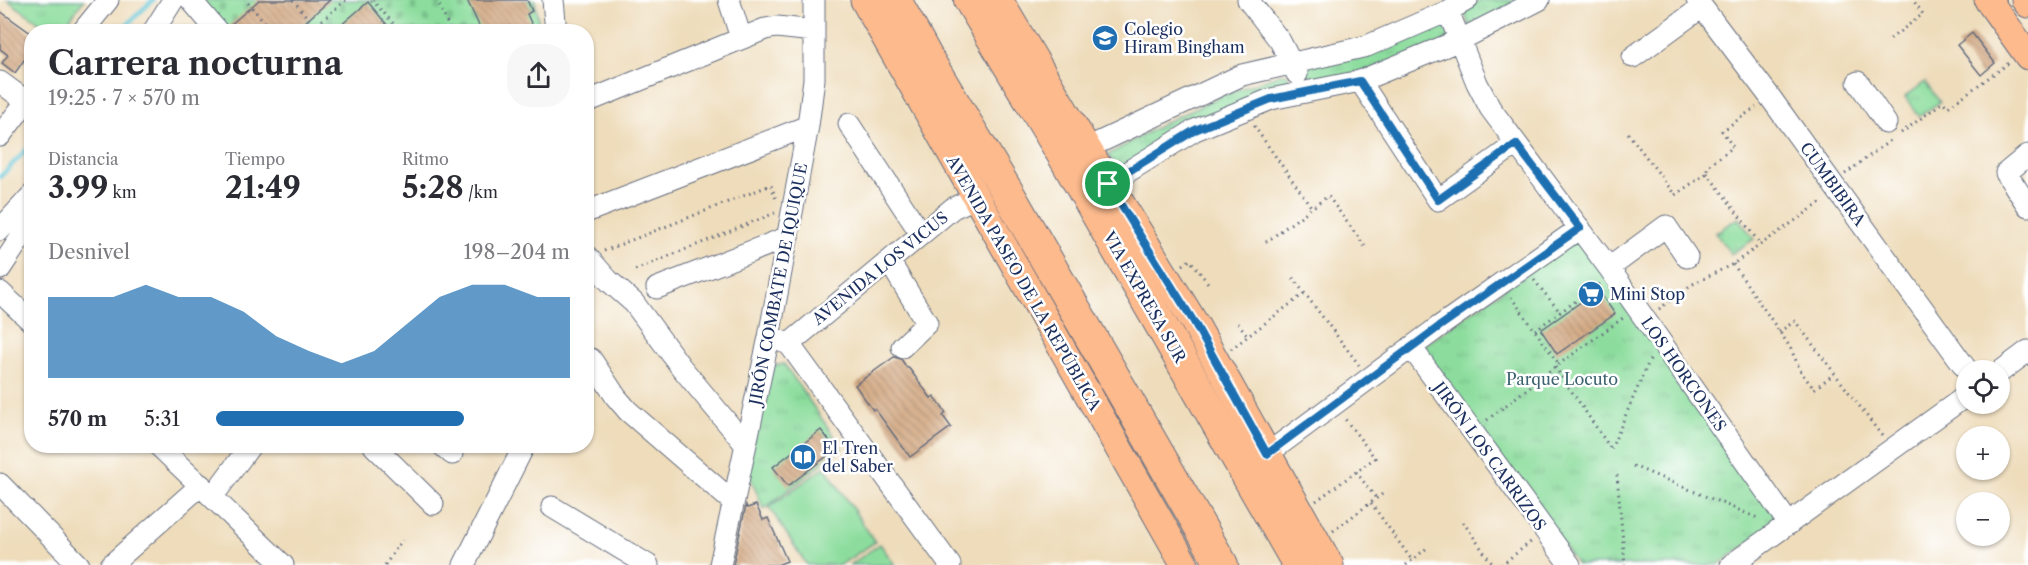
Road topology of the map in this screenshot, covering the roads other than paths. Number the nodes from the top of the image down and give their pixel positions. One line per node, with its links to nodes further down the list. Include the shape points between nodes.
1 (108, 0): 18 (street)
2 (173, 0): 19 (street)
3 (191, 0): 20 (street)
4 (553, 0): 21 (street)
5 (729, 0): 23 (street)
6 (814, 0): 22 (street, JIRÓN COMBATE DE IQUIQUE)
7 (864, 0): 44 (main road, AVENIDA PASEO DE LA REPÚBLICA)
8 (878, 0): 27 (highway)
9 (896, 0): 27 (highway)
10 (970, 0): 82 (highway, VIA EXPRESA SUR)
11 (999, 0): 41 (main road)
12 (1248, 0): 28 (street, via 1280,41)
13 (1467, 0): 17 (street)
14 (1539, 0): 24 (street)
15 (1988, 0): 25 (main road)
16 (1699, 3): 26 (street); 66 (street, CUMBIBIRA)
17 (1448, 10): 24 (street, LOS HORCONES); 28 (street, via 1367,46)
18 (88, 24)
19 (158, 24)
20 (211, 24)
21 (555, 24)
22 (814, 31): 23 (street, via 777,27); 38 (street, JIRÓN COMBATE DE IQUIQUE, via 814,79)
23 (741, 38): 34 (street)
24 (1460, 40): 29 (street); 40 (street, LOS HORCONES, via 1490,108)
25 (2026, 54)
26 (1633, 57)
27 (928, 60): 91 (highway)
28 (1292, 64): 32 (street); 41 (street, via 1242,75)
29 (1360, 81): 32 (street); 40 (street, via 1438,200)
30 (0, 82): 33 (street)
31 (1857, 82): 36 (street)
32 (1305, 91): 43 (street, via 1271,99 1195,130)
33 (24, 95)
34 (594, 99)
35 (24, 104): 39 (street)
36 (1886, 123)
37 (849, 124): 51 (street)
38 (808, 126): 47 (street); 52 (street, JIRÓN COMBATE DE IQUIQUE, via 785,203)
39 (0, 135)
40 (1516, 144): 48 (street, LOS HORCONES)
41 (1087, 148): 43 (main road)
42 (2028, 155): 46 (street, via 2006,173)
43 (1108, 184): 75 (main road, via 1194,322)
44 (975, 198): 51 (street, AVENIDA LOS VICUS, via 953,208); 90 (main road, AVENIDA PASEO DE LA REPÚBLICA)
45 (24, 204): 49 (street)
46 (2028, 206)
47 (594, 209)
48 (1580, 228): 57 (street, LOS HORCONES); 64 (street)
49 (0, 230)
50 (24, 233): 56 (street)
51 (921, 234): 54 (street, AVENIDA LOS VICUS)
52 (788, 237): 58 (street); 61 (street, JIRÓN COMBATE DE IQUIQUE)
53 (1687, 257): 57 (street, via 1666,226)
54 (890, 261): 62 (street, AVENIDA LOS VICUS); 63 (street, via 927,323)
55 (594, 263): 70 (street, via 634,303)
56 (0, 269)
57 (1607, 275): 81 (street, LOS HORCONES, via 1646,319)
58 (657, 288)
59 (0, 292): 60 (street)
60 (24, 314)
61 (769, 337): 62 (street); 70 (street, JIRÓN COMBATE DE IQUIQUE)
62 (789, 344): 89 (street)
63 (902, 346)
64 (1411, 347): 75 (street); 92 (street, JIRÓN LOS CARRIZOS)
65 (2028, 351): 68 (street)
66 (1960, 360)
67 (594, 364): 78 (street, via 628,411)
68 (2010, 364)
69 (1956, 403): 81 (street)
70 (745, 444): 78 (street, JIRÓN COMBATE DE IQUIQUE)
71 (166, 453): 77 (street)
72 (243, 453): 77 (street)
73 (381, 453): 79 (street)
74 (520, 453): 86 (street)
75 (1267, 454): 82 (main road)
76 (0, 484): 83 (street)
77 (207, 491): 84 (street); 85 (street)
78 (733, 502): 88 (street, JIRÓN COMBATE DE IQUIQUE)
79 (433, 504)
80 (552, 507): 87 (street)
81 (1789, 524): 93 (street)
82 (1316, 558)
83 (79, 565)
84 (111, 565)
85 (284, 565)
86 (464, 565)
87 (648, 565)
88 (720, 565)
89 (950, 565)
90 (1185, 565)
91 (1222, 565)
92 (1570, 565)
93 (1731, 565)

